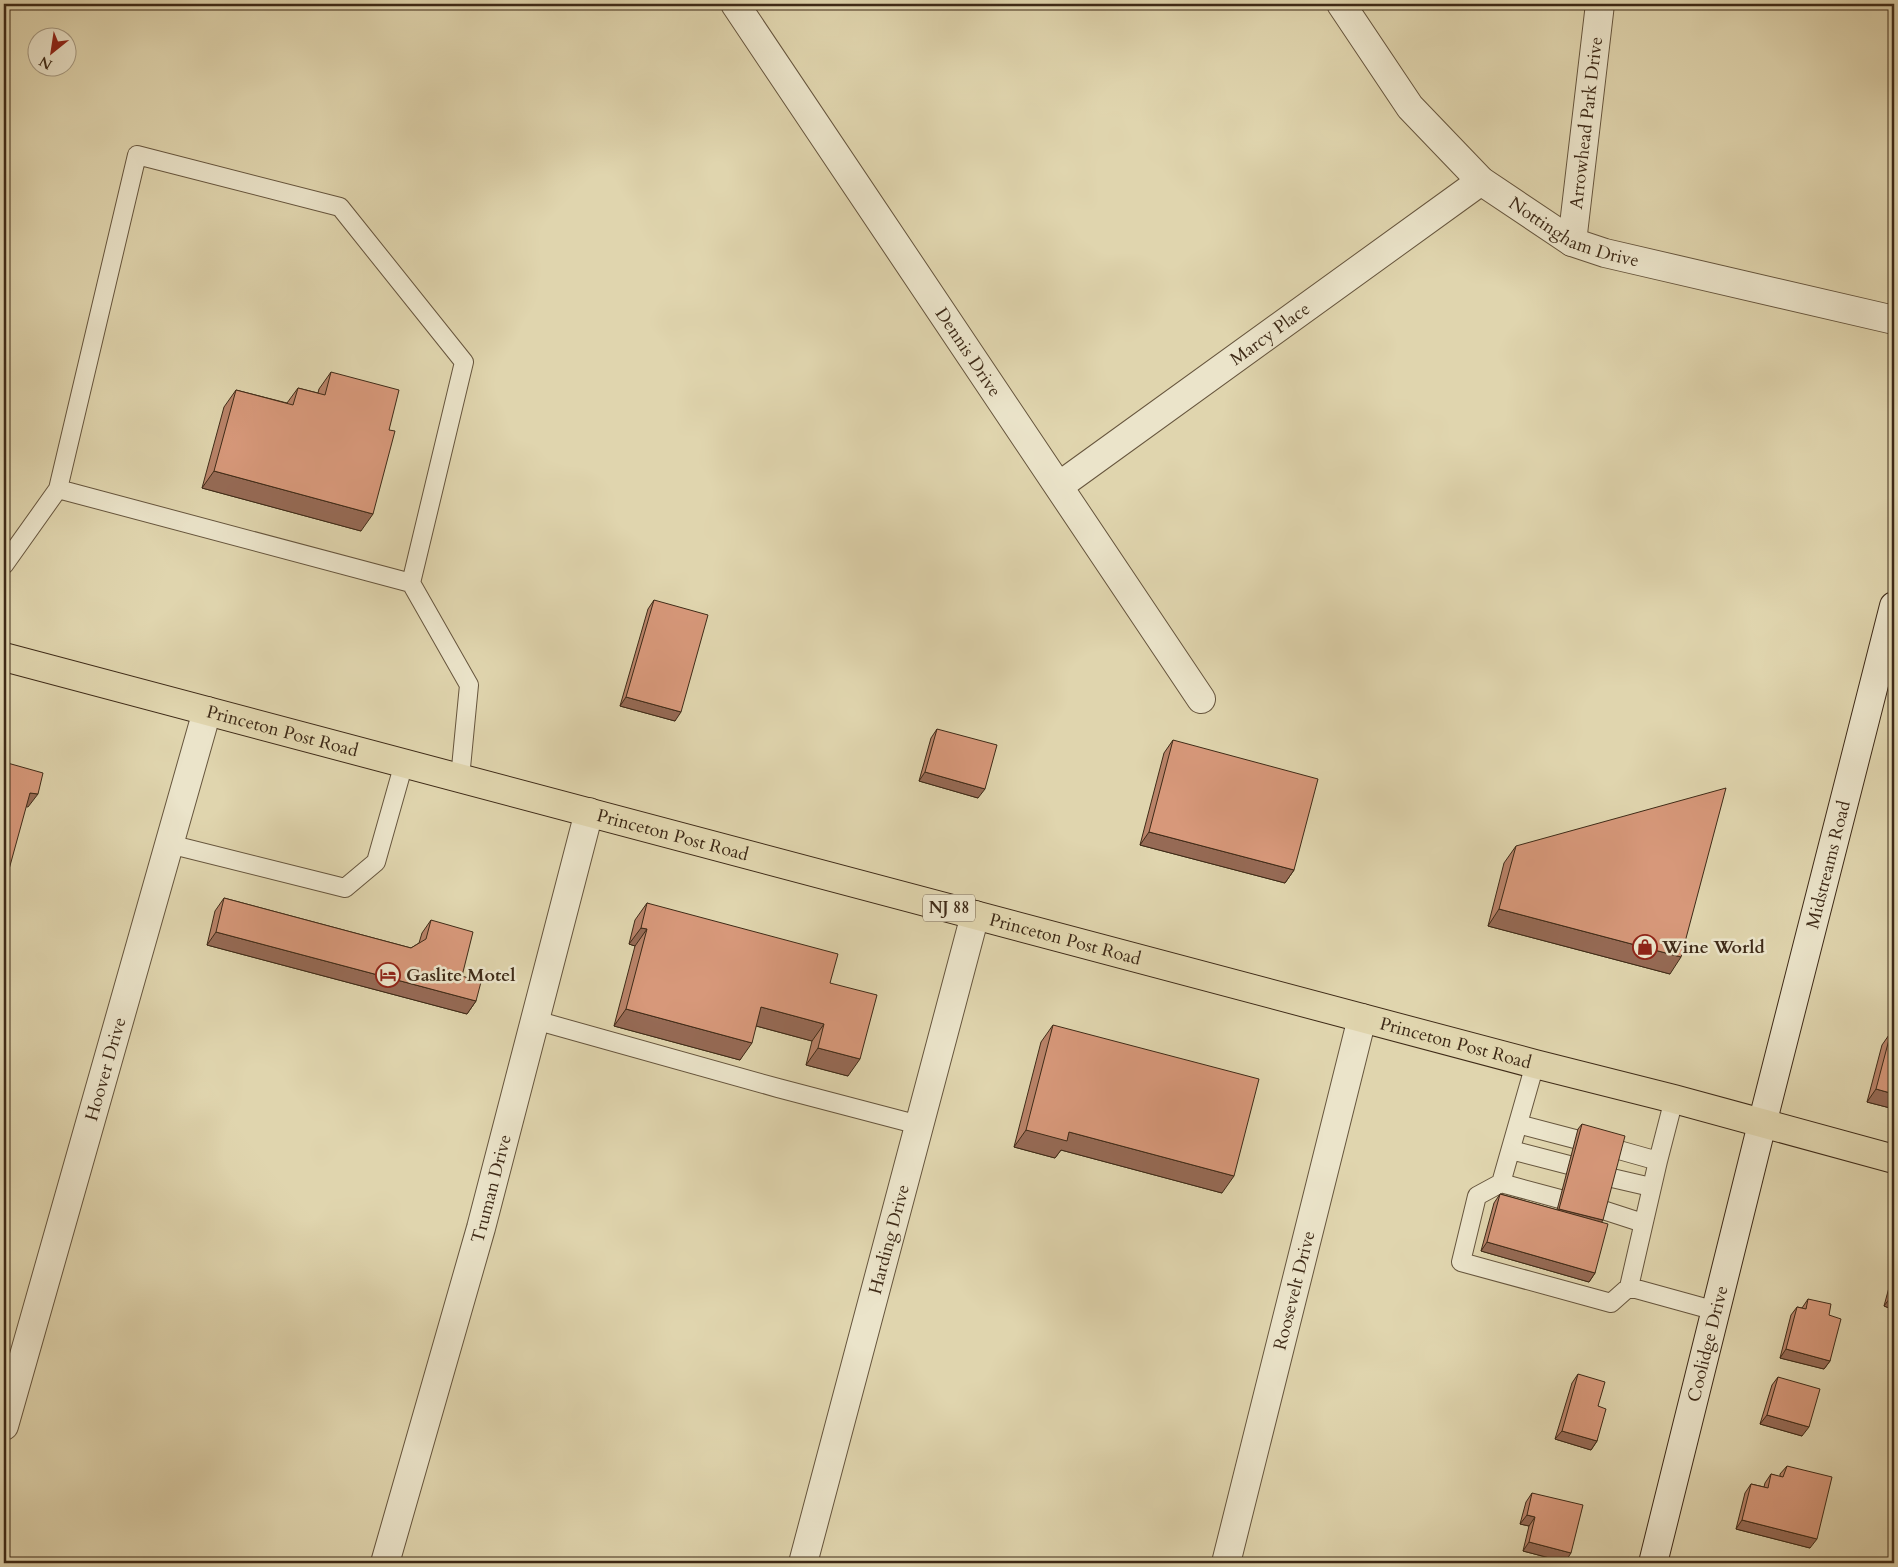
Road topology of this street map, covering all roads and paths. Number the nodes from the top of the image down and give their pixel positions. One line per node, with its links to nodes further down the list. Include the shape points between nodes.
1 (736, 4): 7 (street, Dennis Drive)
2 (1341, 4): 4 (street, Nottingham Drive, via 1410,108)
3 (1600, 4): 5 (street, Arrowhead Park Drive)
4 (1481, 181): 5 (street, Nottingham Drive); 7 (street, Marcy Place)
5 (1572, 242): 6 (street, Nottingham Drive, via 1605,253)
6 (1894, 320)
7 (1059, 486): 13 (street, Dennis Drive)
8 (58, 489): 9 (lane); 10 (lane); 10 (lane, via 137,155 340,207 464,362)
9 (4, 565)
10 (411, 583): 16 (lane, via 468,685)
11 (1894, 606): 25 (street, Midstreams Road)
12 (4, 657): 14 (main road, Princeton Post Road / NJ 88)
13 (1201, 699)
14 (207, 711): 15 (main road, Princeton Post Road / NJ 88); 18 (street, Hoover Drive)
15 (404, 763): 16 (main road, Princeton Post Road / NJ 88); 18 (lane, via 376,862 345,888)
16 (460, 778): 17 (main road, Princeton Post Road / NJ 88)
17 (589, 812): 19 (main road, Princeton Post Road / NJ 88); 21 (street, Truman Drive)
18 (169, 844): 41 (street, Hoover Drive)
19 (975, 915): 20 (main road, Princeton Post Road / NJ 88); 26 (street, Harding Drive)
20 (1362, 1018): 22 (main road, Princeton Post Road / NJ 88); 44 (street, Roosevelt Drive)
21 (535, 1020): 26 (lane); 42 (street, Truman Drive, via 481,1228)
22 (1535, 1064): 23 (main road, Princeton Post Road / NJ 88); 24 (lane)
23 (1674, 1099): 25 (main road, Princeton Post Road / NJ 88); 31 (lane)
24 (1518, 1124): 27 (lane); 28 (lane)
25 (1762, 1124): 30 (main road, Princeton Post Road / NJ 88); 40 (street, Coolidge Drive)
26 (919, 1125): 43 (street, Harding Drive)
27 (1575, 1139)
28 (1511, 1150): 32 (lane); 34 (lane)
29 (1618, 1150): 31 (lane)
30 (1894, 1159)
31 (1658, 1161): 35 (lane)
32 (1569, 1165)
33 (1612, 1178): 35 (lane)
34 (1501, 1183): 36 (lane); 39 (lane, via 1478,1196 1461,1262 1611,1303)
35 (1651, 1188): 38 (lane)
36 (1560, 1199)
37 (1603, 1210): 38 (lane)
38 (1643, 1223): 39 (lane)
39 (1629, 1287): 40 (lane)
40 (1716, 1311): 45 (street, Coolidge Drive)
41 (4, 1426)
42 (386, 1563)
43 (803, 1563)
44 (1226, 1563)
45 (1653, 1563)

